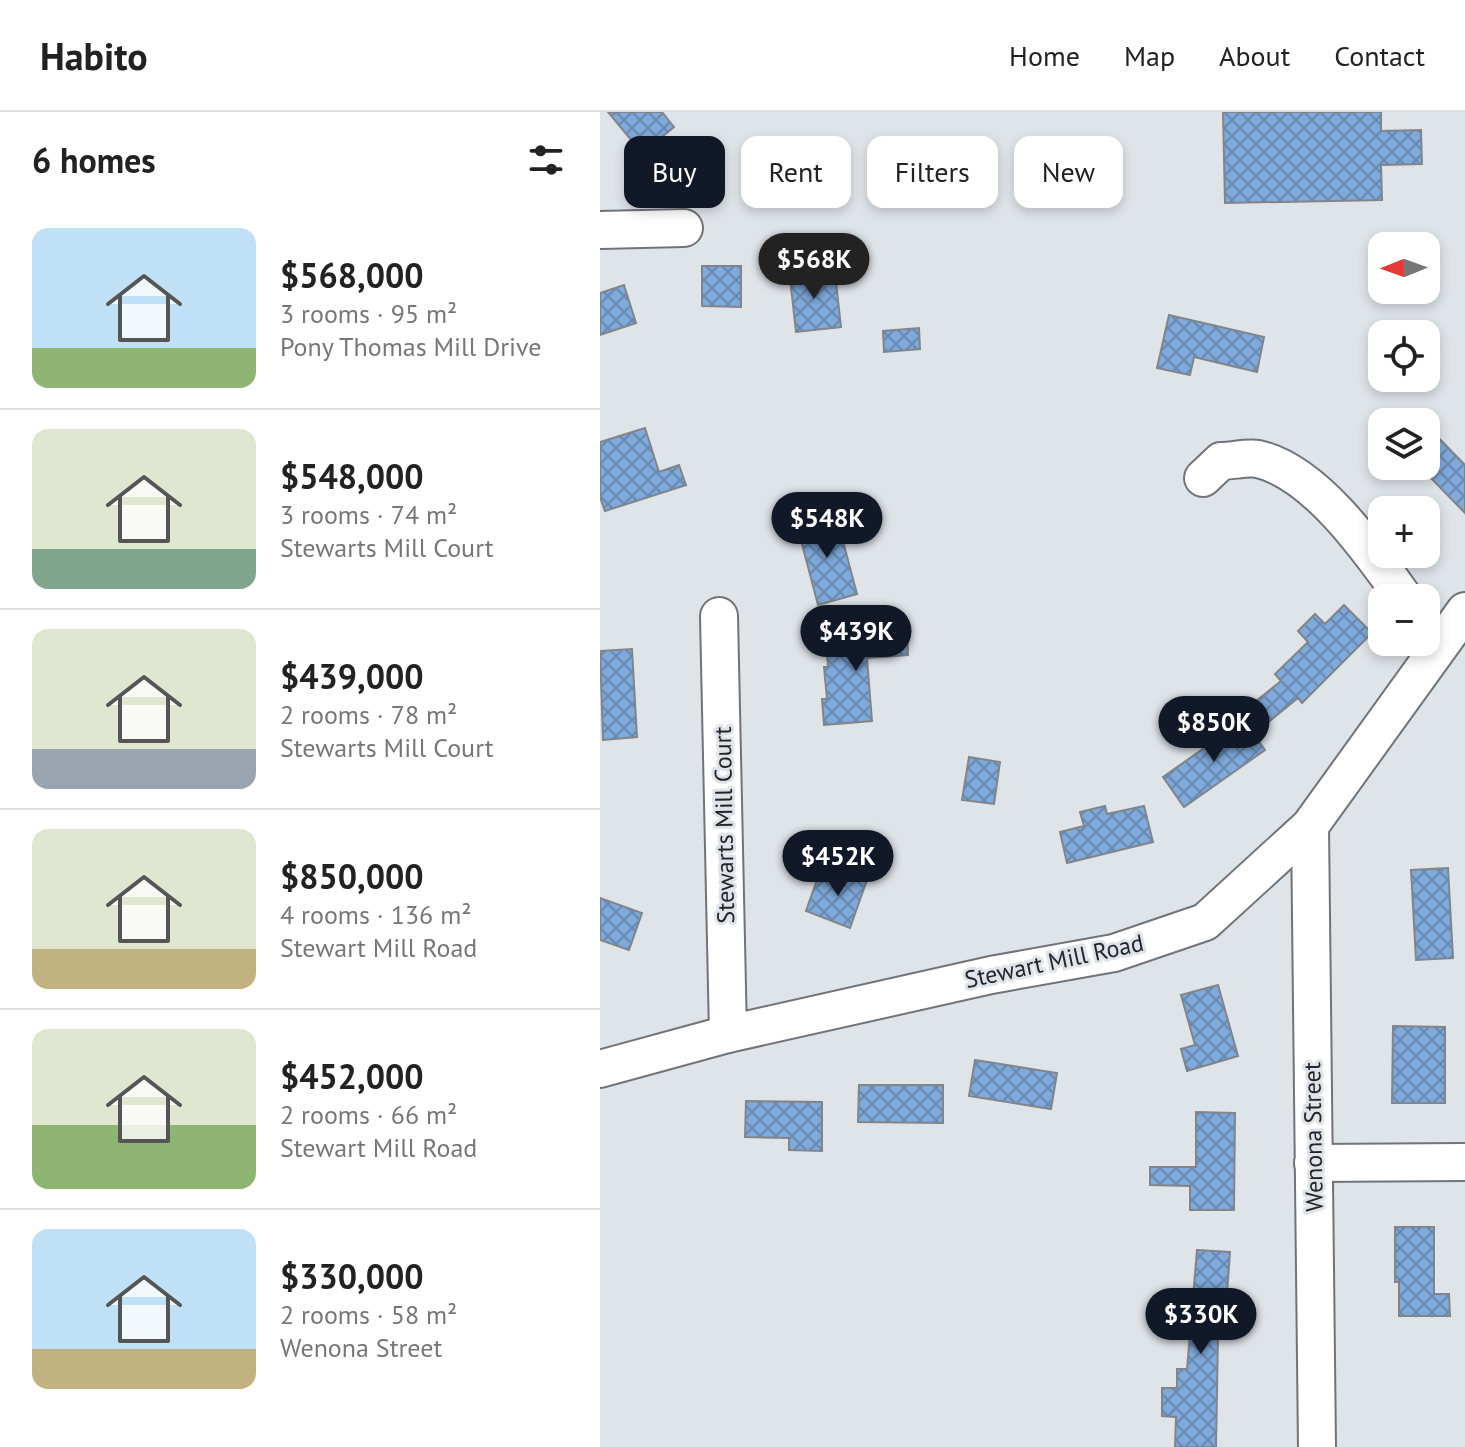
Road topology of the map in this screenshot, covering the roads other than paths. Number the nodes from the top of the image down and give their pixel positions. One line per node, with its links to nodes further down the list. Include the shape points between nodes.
1 (684, 228): 2 (street)
2 (600, 230)
3 (1203, 478): 4 (street, via 1221,461 1257,459 1298,477 1358,535)
4 (1394, 584)
5 (1465, 611): 7 (street, Stewart Mill Road)
6 (719, 616): 10 (street, Stewarts Mill Court)
7 (1440, 631)
8 (1420, 656): 9 (street, Stewart Mill Road)
9 (1310, 826): 10 (street, Stewart Mill Road, via 1205,922 1114,953); 13 (street, Wenona Street)
10 (728, 1034): 11 (street, Stewart Mill Road)
11 (600, 1069)
12 (1465, 1162): 13 (street)
13 (1313, 1163): 14 (street, Wenona Street)
14 (1317, 1447)

